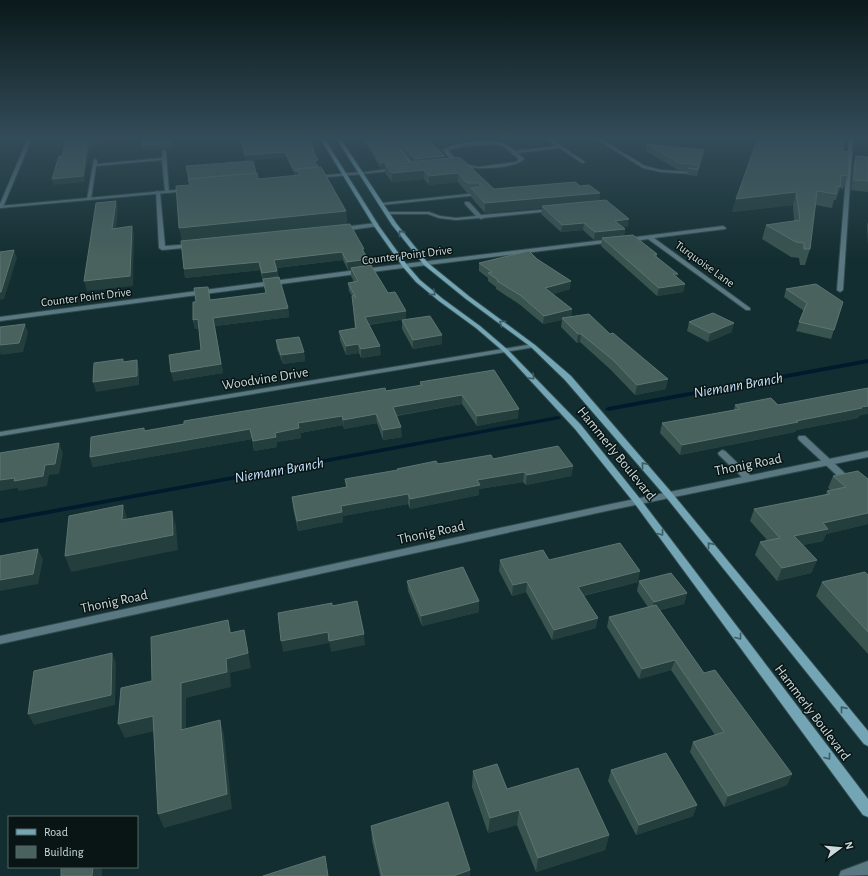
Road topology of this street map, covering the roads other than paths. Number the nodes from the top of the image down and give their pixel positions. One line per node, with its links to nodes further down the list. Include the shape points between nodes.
1 (13, 179): 14 (street)
2 (92, 179): 11 (street)
3 (166, 179): 9 (street)
4 (347, 179): 18 (main road, Hammerly Boulevard)
5 (366, 179): 12 (main road, Hammerly Boulevard)
6 (848, 179): 25 (street)
7 (190, 189): 9 (street)
8 (158, 192): 9 (street); 11 (street); 22 (street, via 162,248)
9 (167, 192)
10 (477, 194): 12 (street)
11 (89, 199): 14 (street)
12 (382, 204): 16 (main road, Hammerly Boulevard)
13 (467, 204): 17 (street)
14 (1, 207)
15 (558, 210): 17 (street)
16 (387, 213): 17 (street, via 416,212 456,219); 23 (main road, Hammerly Boulevard, one-way to 16)
17 (481, 218)
18 (376, 225): 20 (street); 24 (main road, Hammerly Boulevard)
19 (723, 228): 21 (street, Counter Point Drive)
20 (336, 229)
21 (650, 237): 23 (street, Counter Point Drive); 26 (street, Turquoise Lane)
22 (199, 245)
23 (426, 264): 24 (street, Counter Point Drive); 28 (main road, Hammerly Boulevard, one-way to 23)
24 (406, 266): 27 (street, Counter Point Drive); 29 (main road, Hammerly Boulevard, one-way to 29, via 418,281)
25 (840, 290)
26 (748, 309)
27 (0, 319)
28 (533, 346): 29 (street, Woodvine Drive); 37 (main road, Hammerly Boulevard, one-way to 28, via 568,378)
29 (506, 351): 30 (street, Woodvine Drive); 38 (main road, Hammerly Boulevard, one-way to 38, via 578,427)
30 (0, 434)
31 (802, 438): 34 (street)
32 (722, 453): 35 (street)
33 (868, 454): 34 (street, Thonig Road)
34 (827, 463): 35 (street, Thonig Road); 36 (street)
35 (749, 478): 37 (street, Thonig Road)
36 (847, 480)
37 (669, 495): 38 (street, Thonig Road); 40 (main road, Hammerly Boulevard, one-way to 37)
38 (638, 502): 39 (street, Thonig Road); 41 (main road, Hammerly Boulevard, one-way to 41)
39 (0, 640)
40 (868, 740)
41 (868, 810)
42 (868, 868): 43 (street)
43 (852, 875)

